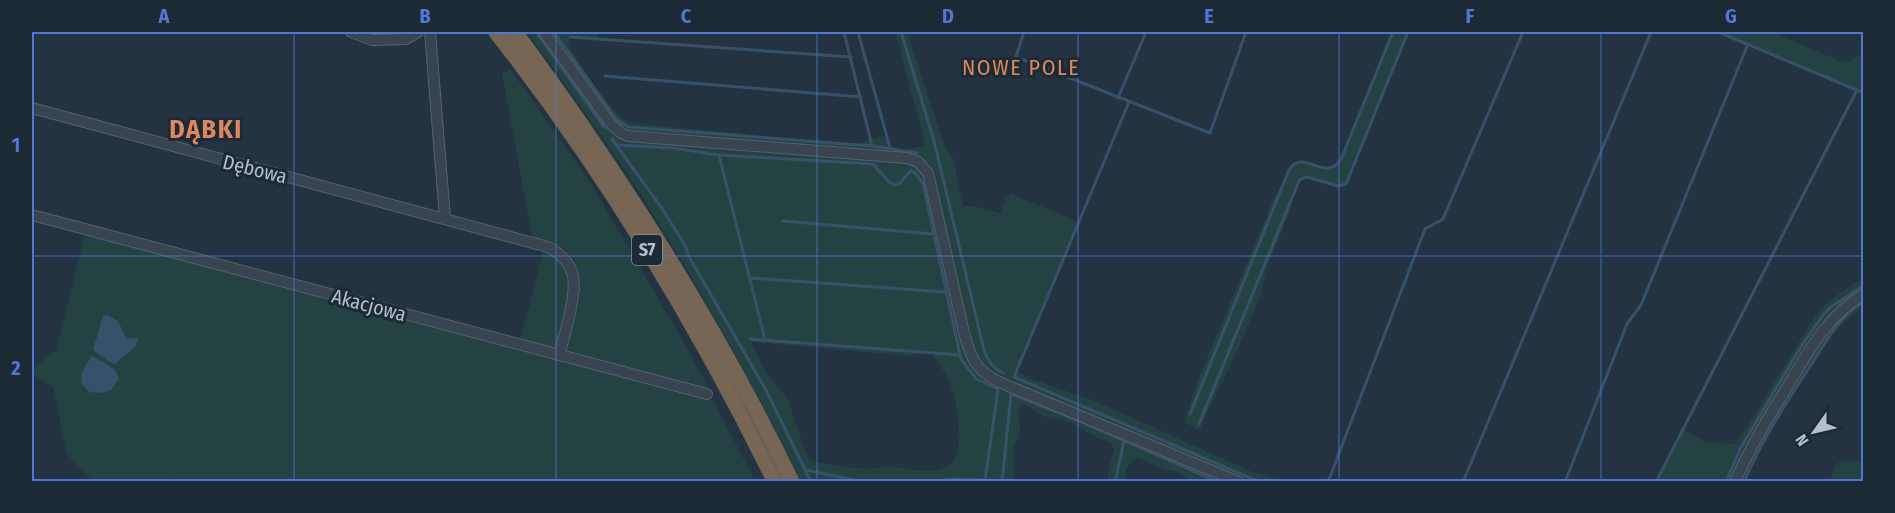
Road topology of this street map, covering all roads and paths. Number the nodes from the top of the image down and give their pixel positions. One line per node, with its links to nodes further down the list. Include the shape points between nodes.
1 (351, 32): 2 (street, via 372,40 406,39)
2 (418, 32)
3 (430, 32): 9 (street)
4 (496, 32): 13 (highway, S7, via 576,141 644,246 708,353)
5 (516, 32): 14 (highway, S7, via 657,237 722,347)
6 (544, 32): 15 (street, via 610,124 628,136 907,158 918,162 928,173 970,354 981,371)
7 (32, 108): 9 (street, Dębowa)
8 (32, 215): 11 (street, Akacjowa)
9 (445, 218): 11 (street, Dębowa, via 560,253 573,271 575,290)
10 (1863, 294): 16 (street, via 1837,314 1811,346)
11 (559, 355): 12 (street, Akacjowa)
12 (707, 394)
13 (775, 482)
14 (792, 482)
15 (1239, 482)
16 (1735, 482)

